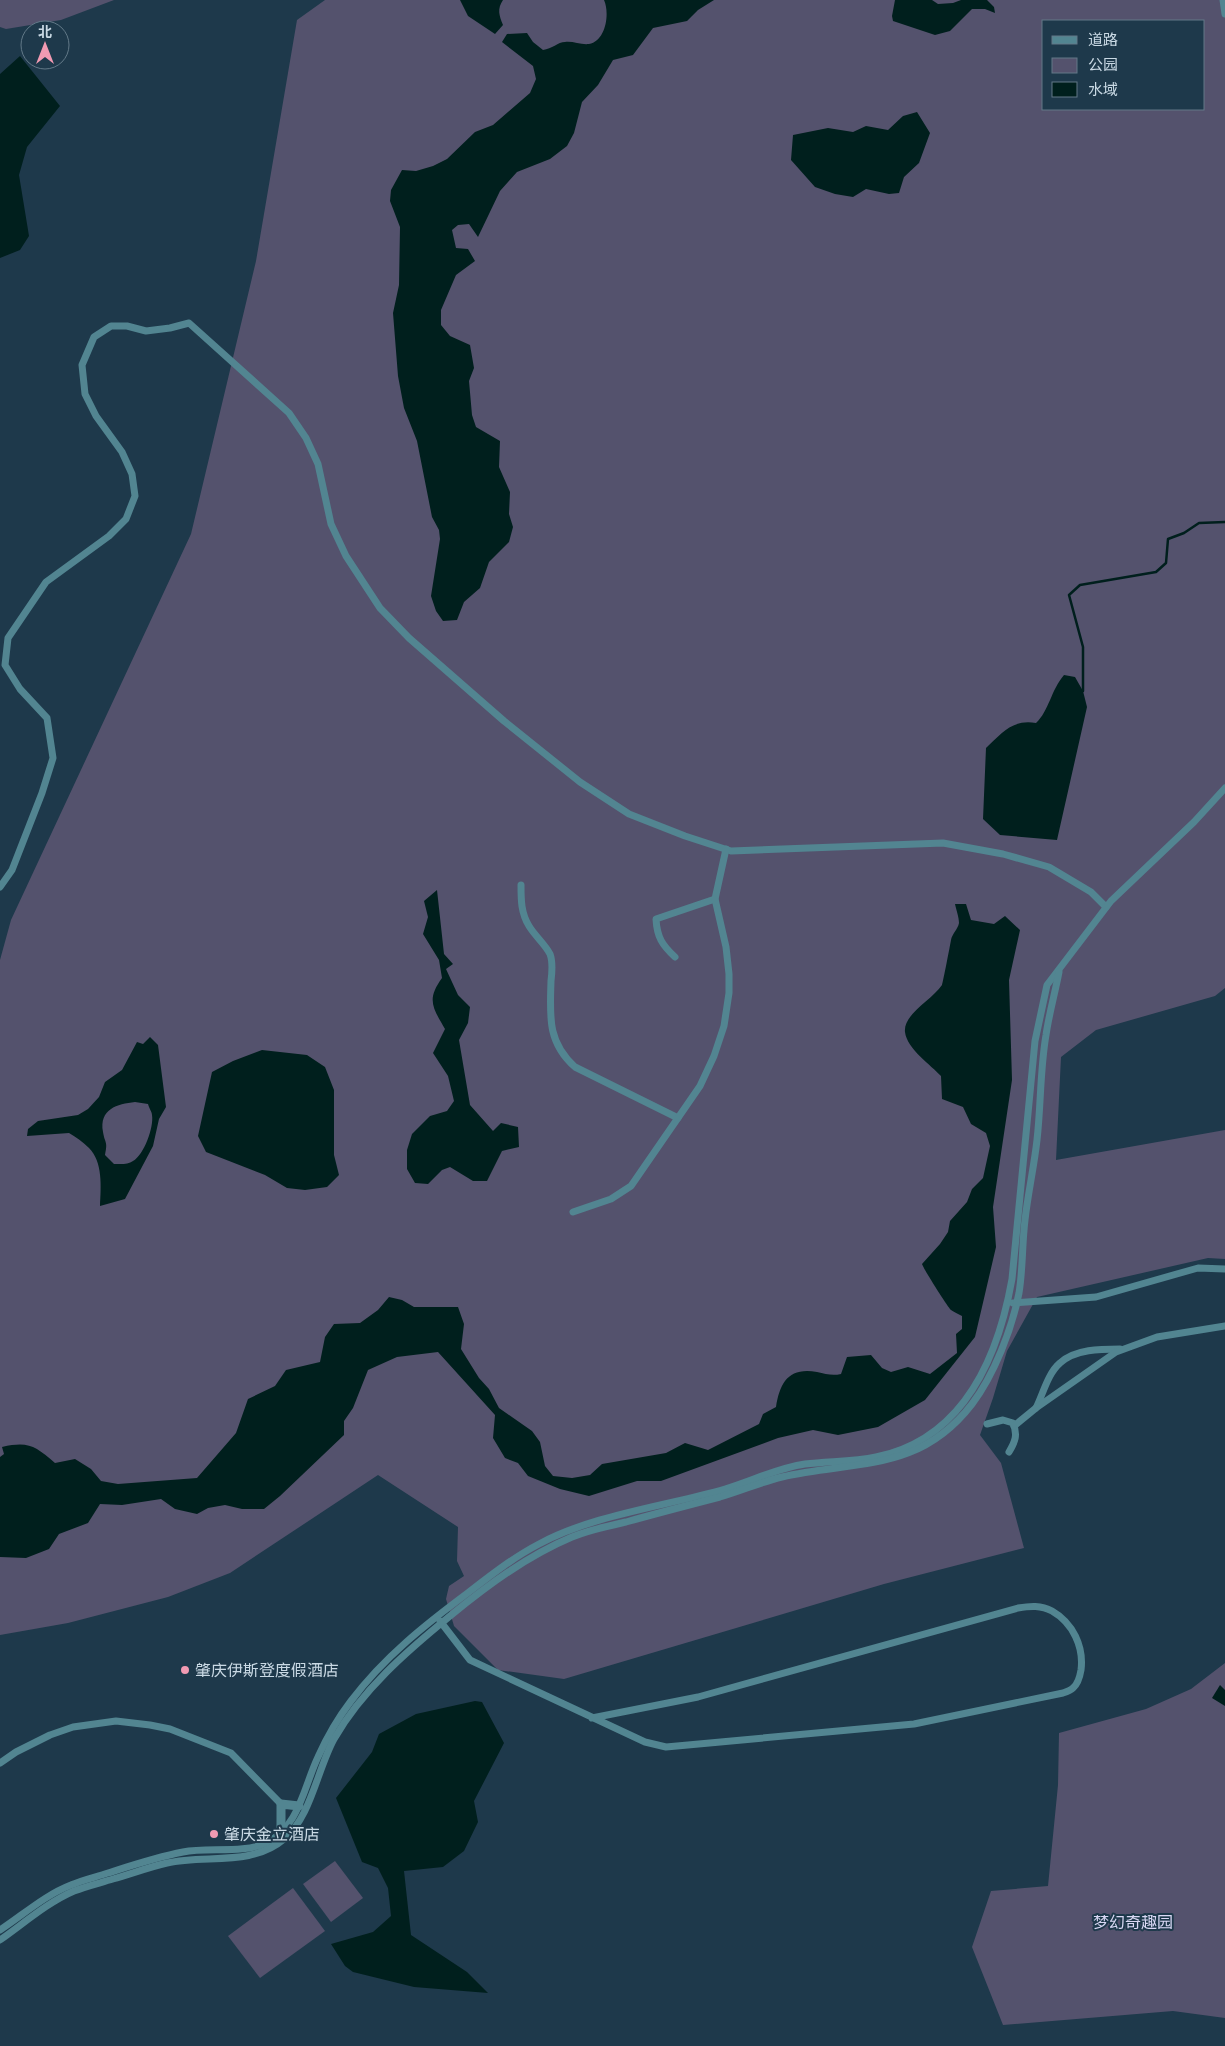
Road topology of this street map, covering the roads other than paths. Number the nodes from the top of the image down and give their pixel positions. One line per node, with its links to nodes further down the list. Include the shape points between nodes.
1 (1223, 0): 2 (street)
2 (1225, 14)
3 (1225, 788): 8 (street)
4 (726, 849): 6 (street, via 629,814 604,798 504,721 409,638 380,608 346,556 331,524 318,464 289,413 189,323 146,331 112,326 94,337 82,365 84,394 122,452 132,474 135,496 126,519 109,536 46,582 8,638 5,665 20,689 47,718 53,758 12,870); 7 (street); 8 (street, via 943,843 1003,854 1049,867 1091,892)
5 (521, 885): 11 (street, via 521,908 528,925 550,955 551,1025 565,1058 575,1067)
6 (0, 887)
7 (715, 899): 9 (street, via 656,919 657,934 663,946); 11 (street, via 729,974 724,1026 700,1086)
8 (1106, 907): 10 (street)
9 (675, 957)
10 (1060, 969): 14 (street, via 1046,1036 1036,1151); 15 (street, via 1048,986 1035,1041)
11 (678, 1118): 12 (street, via 631,1186 611,1199)
12 (573, 1212)
13 (1225, 1269): 14 (street, via 1198,1268 1096,1298)
14 (1016, 1303): 15 (street); 23 (street, via 983,1388 969,1408 928,1444 911,1453 868,1465 774,1478 734,1493 576,1535 530,1557)
15 (1008, 1304): 22 (street, via 974,1388 964,1403 923,1440 878,1457 805,1464 774,1471 728,1488 576,1526 538,1544)
16 (1225, 1326): 17 (street, via 1157,1337)
17 (1123, 1349): 18 (street); 18 (street, via 1076,1354 1060,1363)
18 (1036, 1408): 20 (street)
19 (987, 1424): 20 (street, via 1003,1420)
20 (1014, 1426): 21 (street, via 1016,1441)
21 (1009, 1452)
22 (437, 1616): 23 (street); 27 (street, via 382,1665 352,1700 319,1754)
23 (442, 1623): 24 (street, via 470,1660); 30 (street, via 389,1669 348,1718 323,1762 305,1811 286,1838 248,1857 183,1859 74,1892)
24 (592, 1718): 24 (street, via 645,1742 666,1747 914,1724 1063,1693 1073,1688 1080,1677 1082,1653 1079,1641 1062,1618 1037,1606 1018,1608 698,1697)
25 (0, 1763): 26 (street, via 41,1739 73,1727 116,1721 150,1725 170,1729 231,1752)
26 (281, 1804): 27 (street); 28 (street)
27 (299, 1806): 28 (street)
28 (280, 1833): 29 (street, via 266,1843 246,1848 186,1851 71,1884)
29 (0, 1930)
30 (0, 1940)

